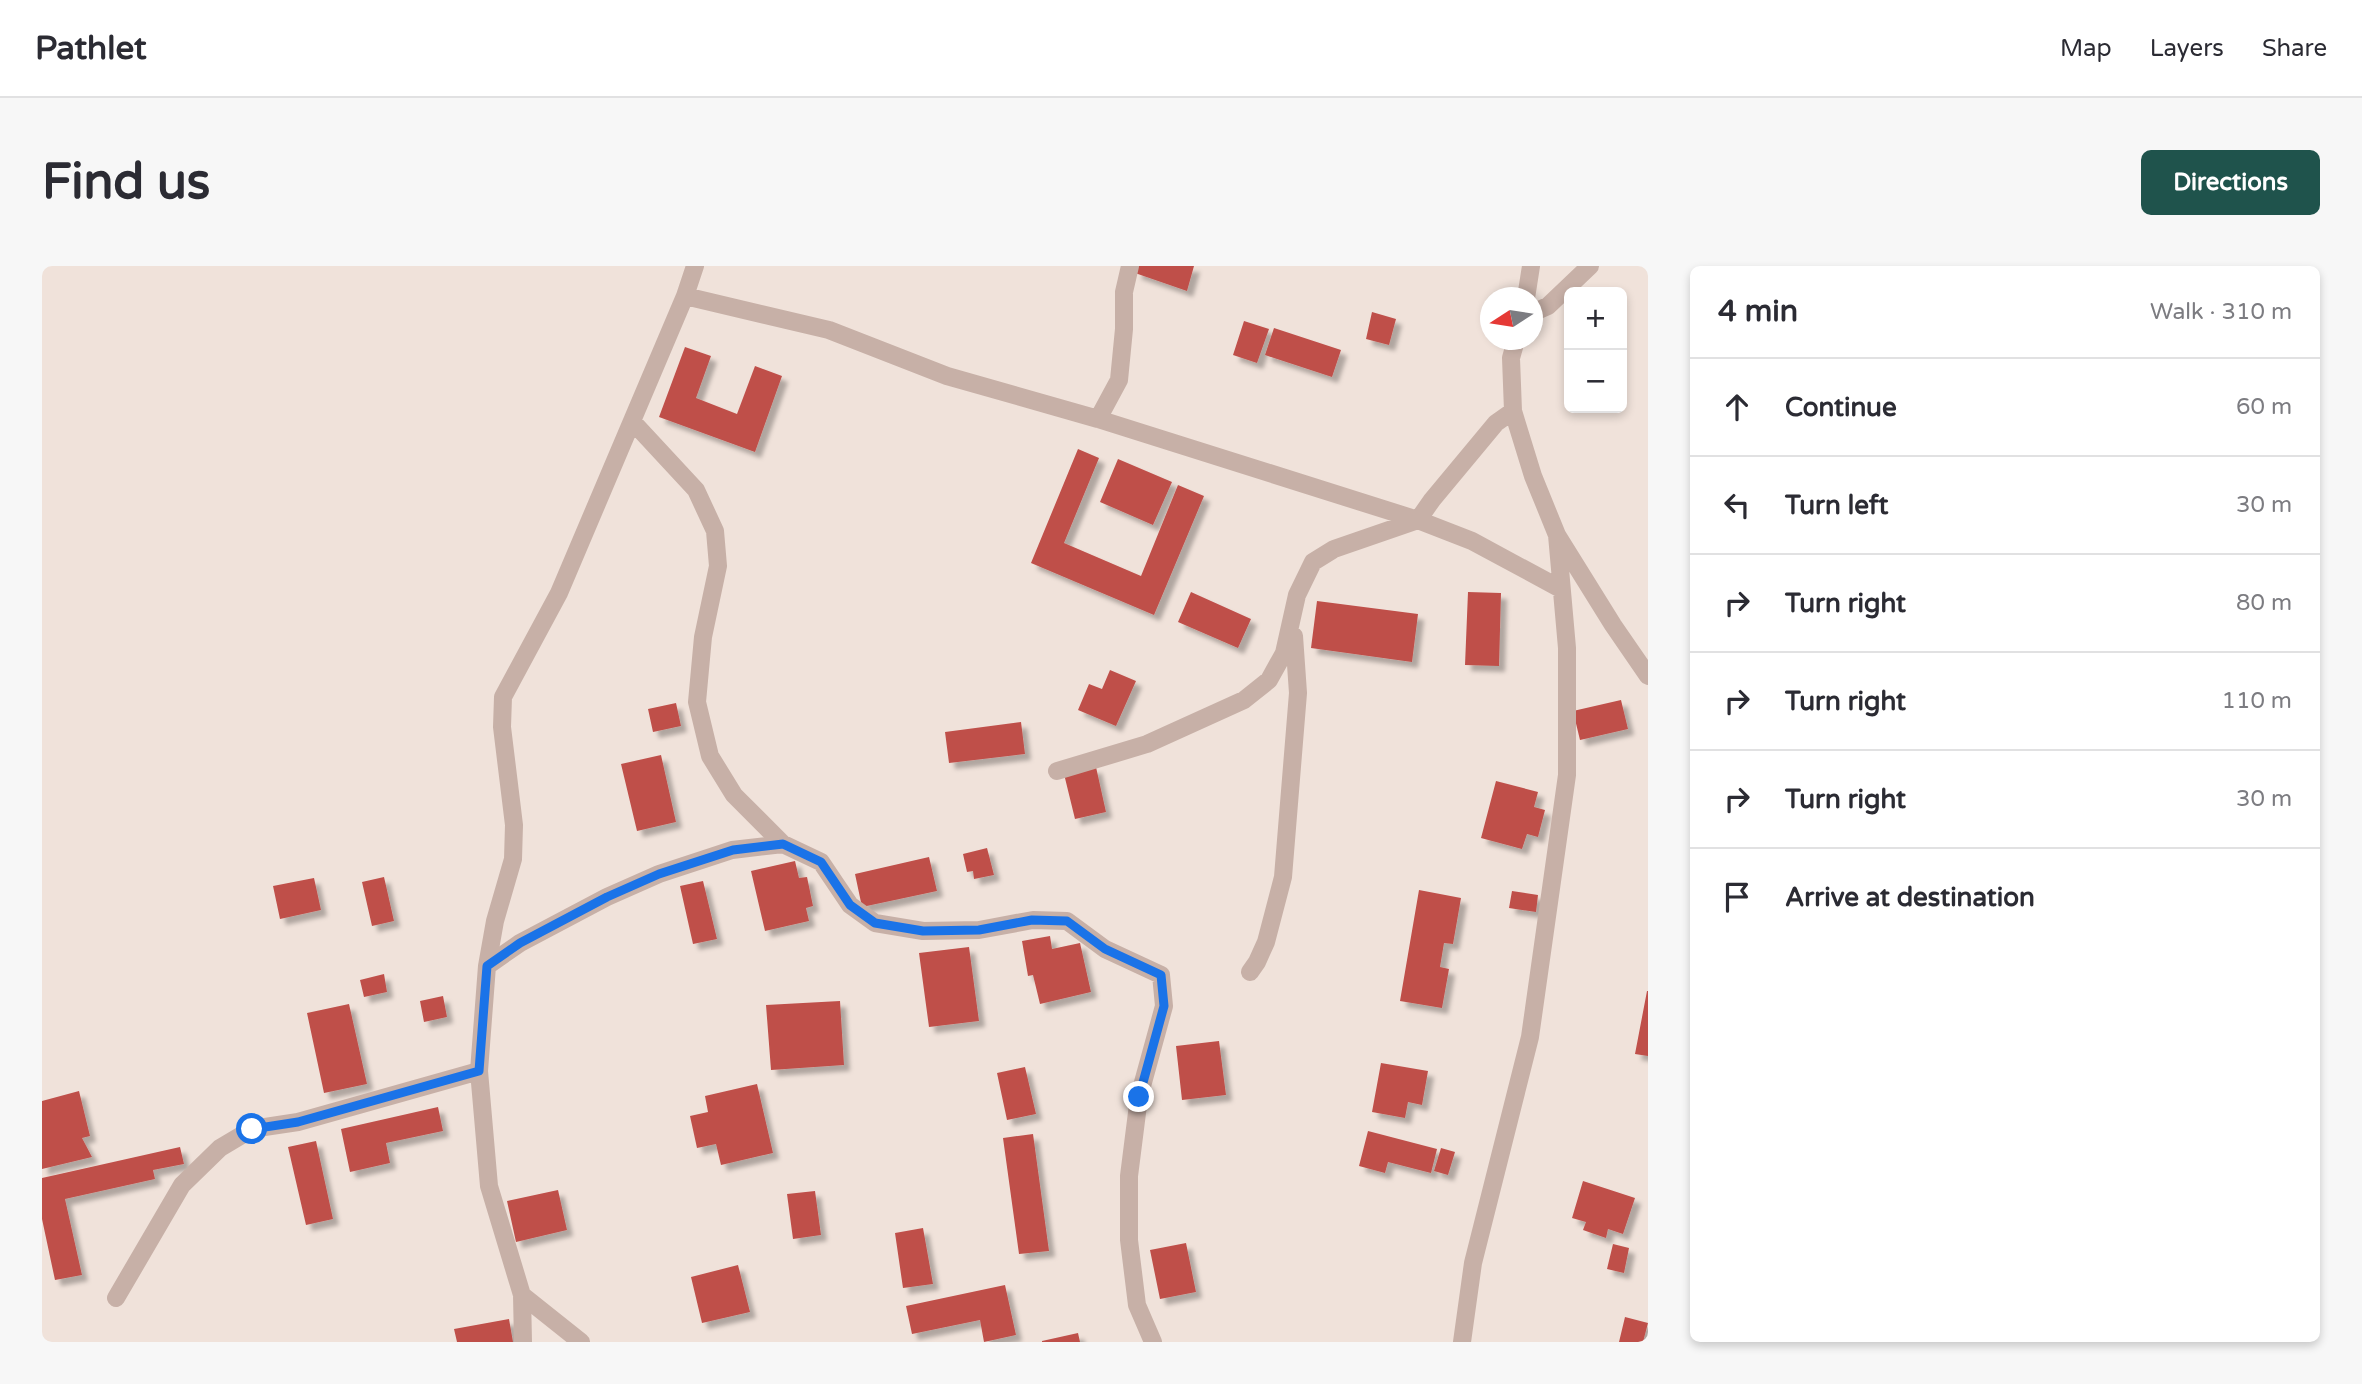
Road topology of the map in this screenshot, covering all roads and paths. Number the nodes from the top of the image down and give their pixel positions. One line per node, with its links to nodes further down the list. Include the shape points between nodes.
1 (695, 266): 6 (street)
2 (1130, 266): 10 (street, via 1119,380)
3 (1531, 266): 5 (street)
4 (1590, 266): 7 (street)
5 (1528, 287)
6 (685, 296): 10 (street, via 829,330 947,376); 11 (street)
7 (1543, 308)
8 (1513, 350): 9 (street)
9 (1513, 411): 12 (street, via 1496,423); 13 (street)
10 (1098, 419): 12 (street)
11 (632, 421): 18 (street, via 696,490 715,531 718,566 696,702 710,756 734,796); 19 (street, via 559,593 503,697 513,859)
12 (1418, 520): 14 (street, via 1472,541); 15 (street, via 1334,548 1313,562)
13 (1557, 536): 14 (street); 16 (street)
14 (1560, 589): 27 (street, via 1567,648 1567,775 1530,1037 1473,1263)
15 (1293, 615): 17 (street, via 1284,653 1269,680 1244,700 1147,744); 20 (street, via 1298,693 1283,877 1266,942)
16 (1648, 676)
17 (1057, 771)
18 (783, 844): 19 (street, via 733,850 659,874 520,943); 26 (street, via 821,862 850,905 875,923 923,931 1067,921 1105,949 1161,975 1164,1006 1139,1097 1129,1176 1129,1240 1137,1306)
19 (487, 966): 21 (street)
20 (1250, 972)
21 (479, 1071): 22 (street, via 489,1186); 23 (street, via 298,1122 252,1129 220,1148 182,1185)
22 (522, 1295): 24 (street); 25 (street)
23 (116, 1298)
24 (523, 1342)
25 (581, 1342)
26 (1153, 1342)
27 (1462, 1342)

